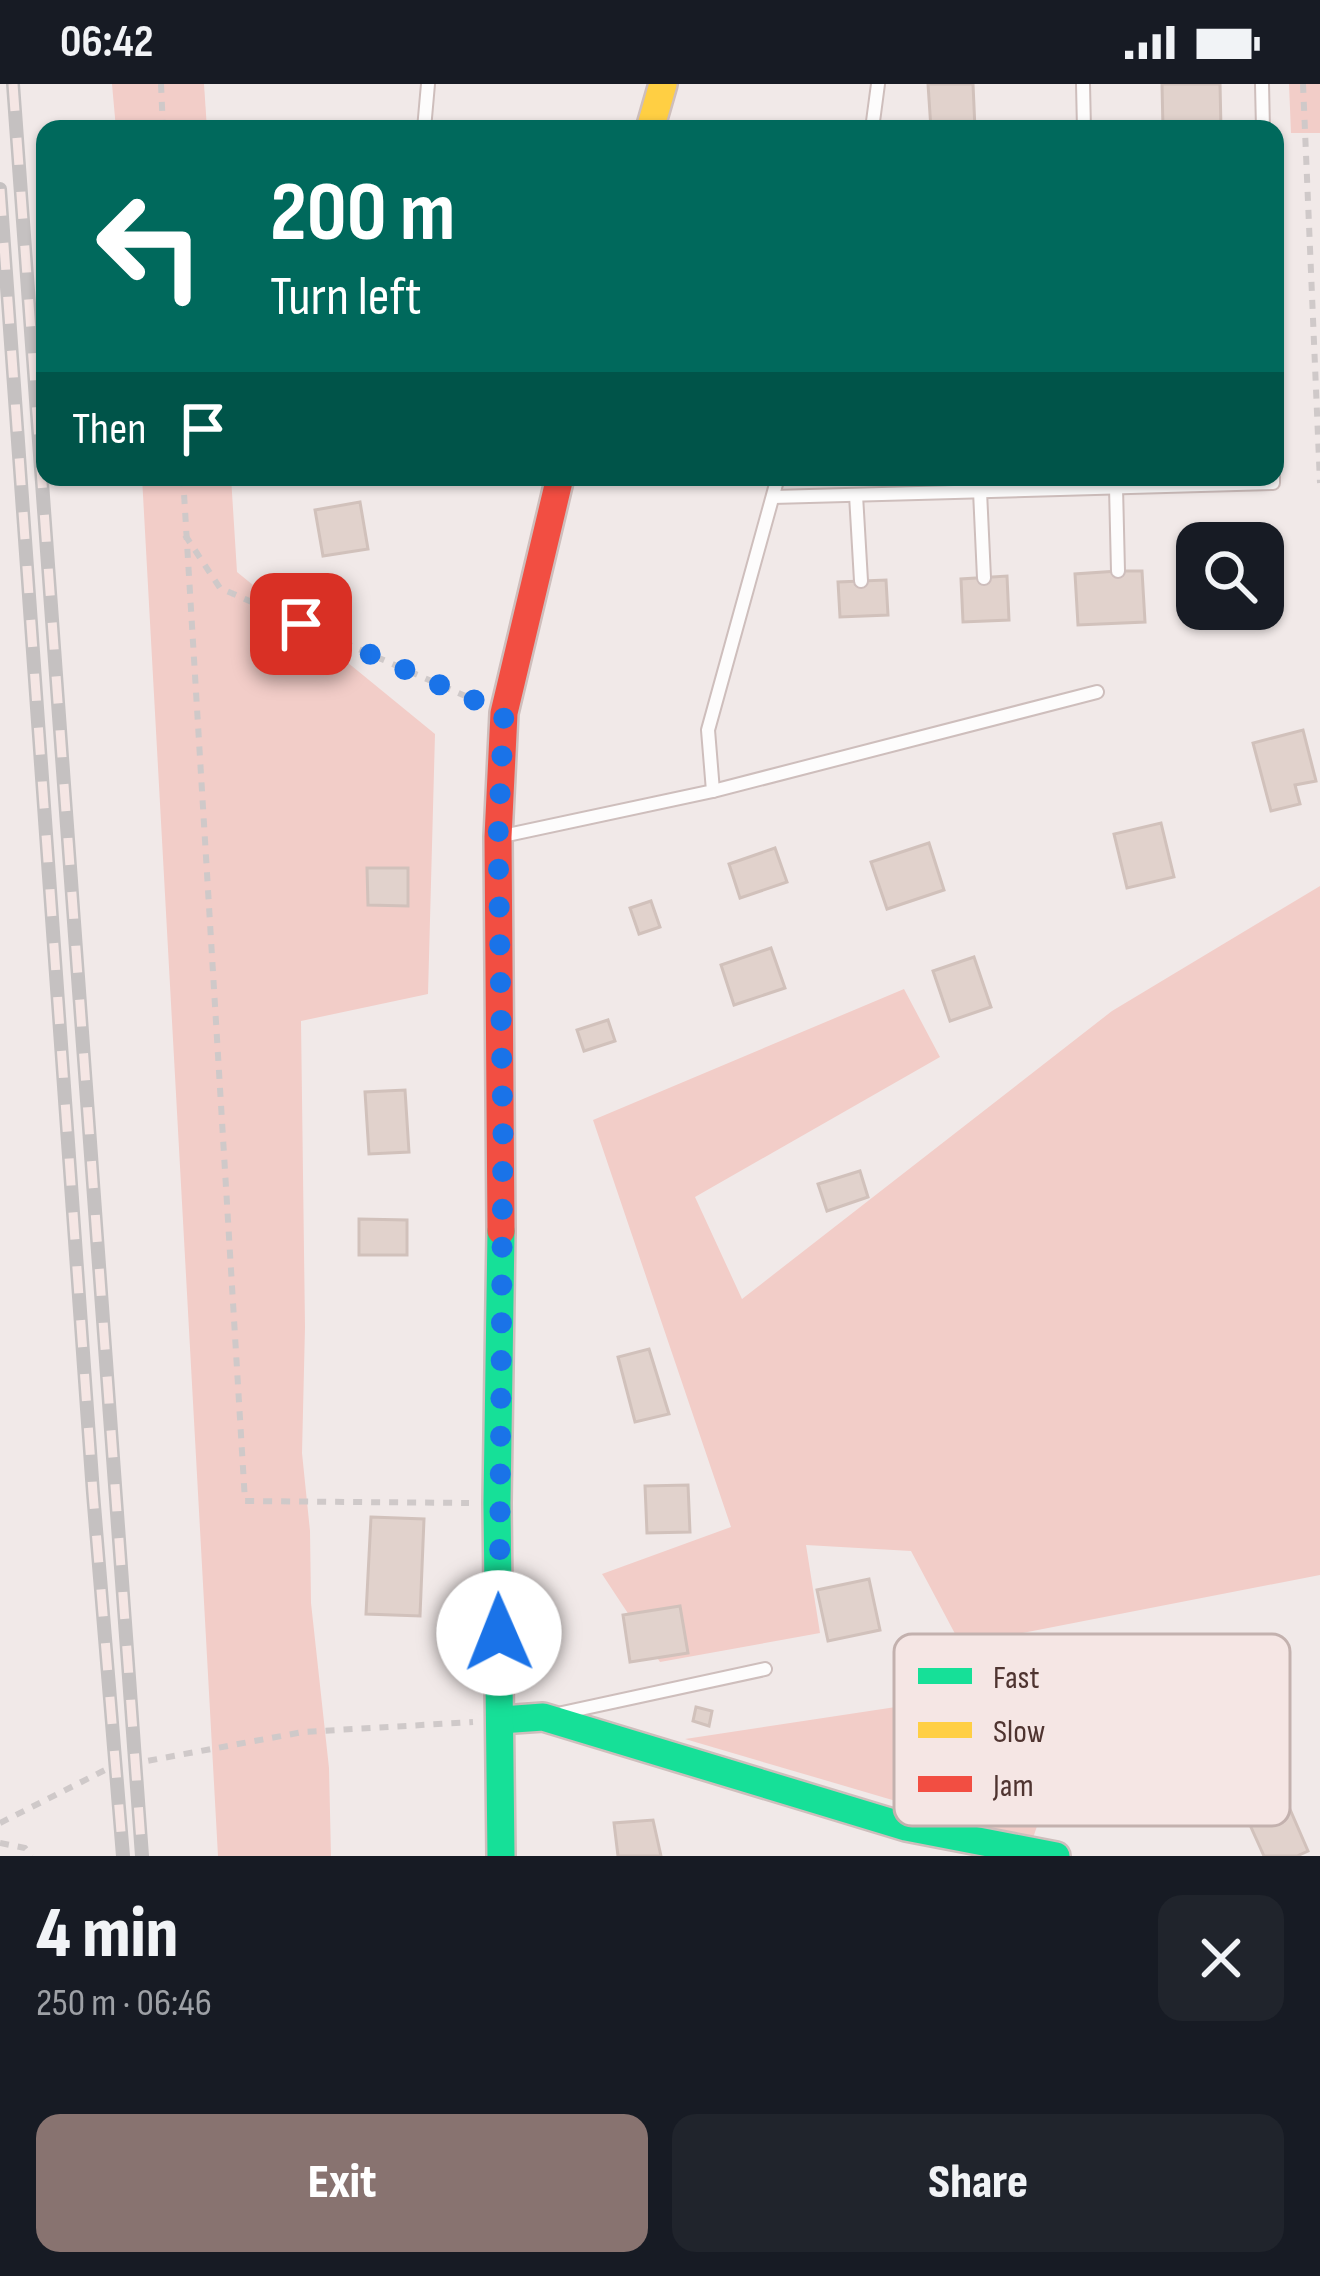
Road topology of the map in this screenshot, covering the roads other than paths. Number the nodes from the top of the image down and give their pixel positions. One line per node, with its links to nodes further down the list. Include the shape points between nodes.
1 (428, 84): 6 (lane)
2 (663, 84): 7 (street)
3 (878, 84): 8 (lane)
4 (1083, 84): 9 (lane)
5 (1262, 84): 10 (lane)
6 (425, 120)
7 (653, 120)
8 (873, 120)
9 (1084, 120)
10 (1263, 120)
11 (558, 486): 23 (street, via 504,713)
12 (776, 486): 17 (lane)
13 (1155, 486): 14 (lane)
14 (1116, 487): 15 (lane); 18 (lane)
15 (980, 491): 16 (lane); 19 (lane)
16 (856, 495): 17 (lane); 20 (lane)
17 (773, 497): 22 (lane, via 708,730)
18 (1118, 571)
19 (984, 578)
20 (861, 581)
21 (1097, 692): 22 (lane)
22 (713, 791): 23 (lane)
23 (498, 837): 26 (street)
24 (765, 1669): 25 (lane)
25 (543, 1717): 26 (street); 27 (street)
26 (500, 1720): 29 (street)
27 (894, 1823)
28 (903, 1826): 30 (street)
29 (501, 1856)
30 (1056, 1856)

